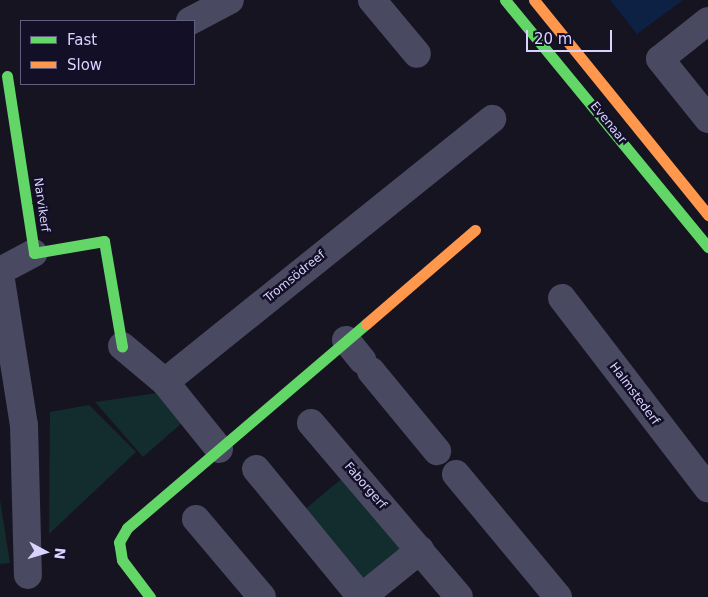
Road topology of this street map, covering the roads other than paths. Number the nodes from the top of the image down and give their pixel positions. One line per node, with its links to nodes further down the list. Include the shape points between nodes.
1 (230, 0): 5 (street)
2 (372, 0): 7 (street)
3 (505, 0): 13 (street, Evenaar)
4 (534, 0): 11 (street, Evenaar)
5 (192, 20)
6 (708, 21): 10 (street, via 660,59)
7 (417, 54)
8 (10, 76): 14 (street, Narvikerf)
9 (492, 119): 19 (street, Tromsödreef)
10 (708, 119)
11 (708, 215)
12 (475, 230): 18 (street)
13 (708, 247)
14 (34, 252): 15 (street); 17 (street, Narvikerf, via 104,241)
15 (0, 272): 27 (street, via 24,425)
16 (562, 298): 24 (street, Halmstederf)
17 (122, 346): 19 (street)
18 (360, 357): 20 (street); 21 (street)
19 (165, 382): 22 (street)
20 (299, 408): 22 (street); 26 (street, Faborgerf)
21 (437, 451)
22 (238, 453): 25 (street); 30 (street)
23 (456, 474): 32 (street)
24 (708, 488)
25 (185, 505): 28 (street, via 127,528 118,542 122,560); 29 (street)
26 (420, 550): 30 (street); 31 (street, Faborgerf)
27 (28, 575)
28 (150, 597)
29 (262, 597)
30 (361, 597)
31 (459, 597)
32 (558, 597)

